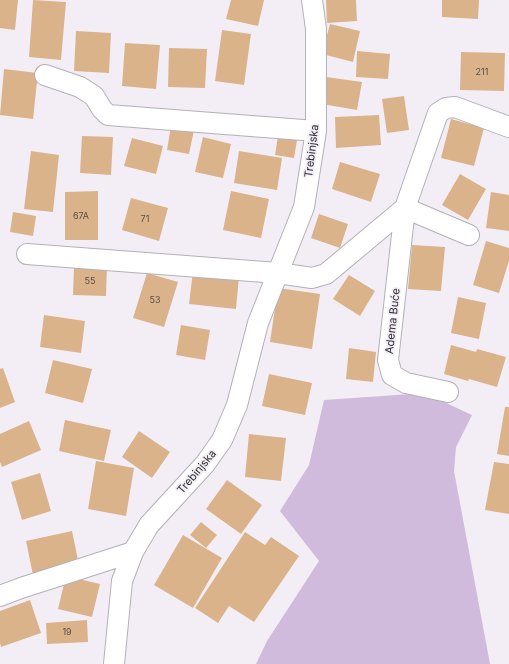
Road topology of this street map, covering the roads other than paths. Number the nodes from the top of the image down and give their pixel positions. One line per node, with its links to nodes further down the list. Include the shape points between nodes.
1 (312, 0): 4 (street, Trebinjska, via 316,29)
2 (45, 75): 4 (street, via 80,87 94,96 108,115)
3 (509, 127): 5 (street, Adema Buće, via 455,107 446,108 438,113)
4 (316, 131): 8 (street, Trebinjska, via 304,207)
5 (405, 208): 6 (street); 8 (street, via 326,274 312,278); 9 (street, Adema Buće, via 388,360 392,375 406,383)
6 (469, 235)
7 (27, 254): 8 (street)
8 (278, 273): 10 (street, Trebinjska, via 258,323 237,405 222,440 205,464 149,525)
9 (448, 392)
10 (133, 552): 11 (street); 12 (street, Trebinjska, via 122,580)
11 (0, 596)
12 (114, 664)

